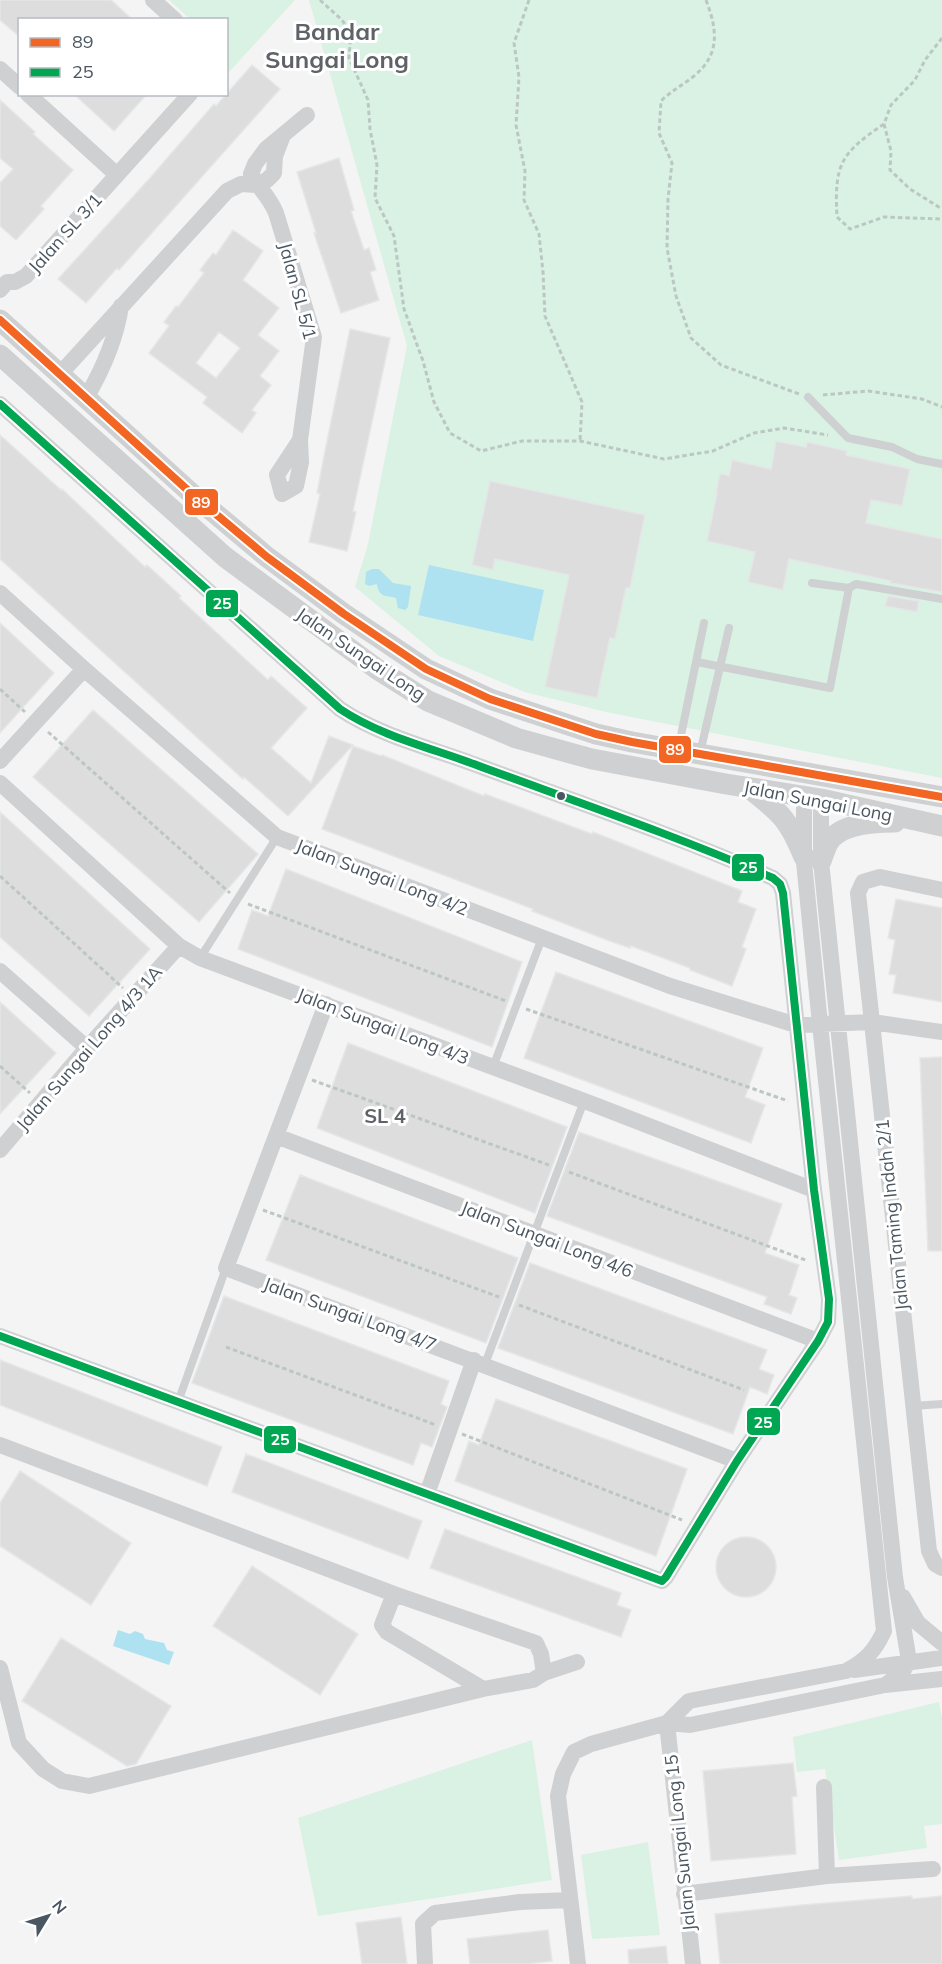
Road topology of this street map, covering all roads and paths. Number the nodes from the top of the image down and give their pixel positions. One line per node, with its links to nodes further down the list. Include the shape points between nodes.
1 (153, 0): 5 (street)
2 (320, 0): 28 (path, via 351,32 349,58 368,100 377,165 375,198 394,236 404,309 434,402 450,433 481,451 522,441)
3 (529, 0): 28 (path, via 514,43 519,77 516,125 525,171 524,201 539,234 545,316 582,402)
4 (706, 0): 22 (path, via 715,25 712,56 695,76 660,101 659,133 672,163 667,248 676,296 691,338 721,364)
5 (173, 18)
6 (942, 38): 12 (path, via 915,80 891,105)
7 (0, 69): 8 (street)
8 (18, 85)
9 (30, 96): 13 (street)
10 (188, 96): 13 (street, Jalan SL 3/1)
11 (307, 115): 14 (street, via 266,149 251,174)
12 (884, 124): 15 (path, via 891,151 890,170 910,189); 16 (path, via 857,142 842,162 836,194 837,217 850,229 884,217)
13 (117, 175): 17 (street, Jalan SL 3/1, via 26,276)
14 (256, 184): 18 (street, via 241,184 227,191); 27 (street, Jalan SL 5/1, via 276,213 314,337)
15 (942, 209)
16 (942, 219)
17 (2, 283)
18 (121, 306): 21 (street); 23 (street, via 118,330)
19 (0, 320): 21 (street, Jalan Sungai Long)
20 (0, 356): 43 (street, Jalan Sungai Long, via 225,557 377,669 428,701 516,738 592,759)
21 (60, 374): 23 (street, Jalan Sungai Long)
22 (808, 397): 25 (path, via 868,391 922,399); 26 (lane)
23 (86, 398): 41 (street, Jalan Sungai Long, via 267,558 426,669 490,699 596,734)
24 (0, 404): 66 (street, via 358,721 720,855 780,884)
25 (942, 407)
26 (848, 438): 28 (path, via 783,428 754,433 713,451 664,459); 29 (lane, via 892,447 917,459)
27 (300, 440)
28 (580, 441)
29 (942, 464)
30 (812, 583): 31 (lane)
31 (849, 588): 33 (lane, via 856,584); 37 (lane, via 830,688)
32 (0, 593): 38 (street, Jalan Sungai Long 4/2)
33 (942, 599)
34 (704, 623): 36 (lane)
35 (729, 628): 37 (lane)
36 (697, 663): 37 (lane); 41 (lane)
37 (721, 667): 41 (lane)
38 (84, 669): 40 (street); 51 (street, Jalan Sungai Long 4/2)
39 (0, 689): 40 (path)
40 (36, 721): 42 (street); 55 (path)
41 (688, 756): 43 (street); 44 (street, via 696,773); 47 (street, Jalan Sungai Long)
42 (0, 761)
43 (660, 771): 44 (street, Jalan Sungai Long)
44 (706, 780): 46 (street, Jalan Sungai Long)
45 (0, 783): 57 (street, Jalan Sungai Long 4/3)
46 (748, 787): 47 (street, Jalan Sungai Long); 52 (street, via 778,811)
47 (809, 788): 48 (street, Jalan Sungai Long, via 843,778); 49 (street, Jalan Sungai Long); 52 (street)
48 (942, 797)
49 (920, 821): 50 (street, Jalan Sungai Long); 52 (street, via 846,828)
50 (942, 826)
51 (277, 837): 55 (lane); 56 (street, Jalan Sungai Long 4/2)
52 (813, 859): 63 (street); 65 (street)
53 (0, 876): 60 (path)
54 (942, 890): 64 (street, Jalan Taming Indah 2/1, via 880,877 863,882 858,893)
55 (237, 900): 58 (lane); 62 (path)
56 (542, 938): 62 (lane); 66 (street, Jalan Sungai Long 4/2, via 670,986)
57 (179, 946): 58 (street, Jalan Sungai Long 4/3); 60 (street, Jalan Sungai Long 4/3 1A)
58 (200, 958): 61 (street, Jalan Sungai Long 4/3)
59 (0, 971): 68 (street)
60 (133, 997): 68 (street, Jalan Sungai Long 4/3 1A)
61 (326, 1005): 70 (street, Jalan Sungai Long 4/3); 74 (street)
62 (517, 1005): 70 (lane); 73 (path)
63 (838, 1022): 64 (street, Jalan Sungai Long 4/2); 65 (street, Jalan Sungai Long 4/2); 89 (street)
64 (872, 1022): 67 (street, Jalan Sungai Long 4/2); 84 (street, Jalan Taming Indah 2/1)
65 (820, 1023): 66 (street, Jalan Sungai Long 4/2); 91 (street)
66 (796, 1025): 76 (street)
67 (942, 1032)
68 (87, 1048): 72 (street, Jalan Sungai Long 4/3 1A)
69 (0, 1066): 72 (path)
70 (493, 1067): 71 (street, Jalan Sungai Long 4/3)
71 (584, 1101): 76 (street, Jalan Sungai Long 4/3); 77 (lane)
72 (40, 1102): 75 (street, Jalan Sungai Long 4/3 1A)
73 (790, 1102)
74 (276, 1136): 77 (street, Jalan Sungai Long 4/6); 78 (street)
75 (0, 1150)
76 (814, 1190): 80 (street, via 829,1299 828,1322)
77 (534, 1235): 80 (street, Jalan Sungai Long 4/6); 81 (lane)
78 (226, 1268): 81 (street, Jalan Sungai Long 4/7); 82 (lane)
79 (0, 1336): 82 (street)
80 (818, 1341): 86 (street)
81 (480, 1362): 86 (street, Jalan Sungai Long 4/7); 87 (street)
82 (178, 1402): 87 (street)
83 (942, 1404): 84 (lane)
84 (913, 1406): 88 (street, Jalan Taming Indah 2/1, via 929,1551)
85 (0, 1445): 90 (street)
86 (737, 1461): 87 (street, via 662,1581)
87 (427, 1494)
88 (939, 1566)
89 (896, 1577): 92 (street, via 911,1614); 95 (street)
90 (394, 1594): 98 (street, via 536,1643); 102 (street, via 382,1625 387,1632)
91 (884, 1631): 95 (street); 97 (street, via 871,1654)
92 (942, 1643)
93 (942, 1658): 95 (street)
94 (578, 1662): 98 (street)
95 (900, 1666): 97 (street); 100 (street); 101 (street)
96 (0, 1668): 102 (street, via 20,1743 43,1769 62,1781 89,1786)
97 (846, 1671): 103 (street, via 689,1701)
98 (544, 1673): 102 (street, via 533,1680)
99 (942, 1678): 100 (street)
100 (918, 1680): 101 (street)
101 (885, 1685): 103 (street, via 690,1725)
102 (483, 1689)
103 (667, 1723): 107 (street, Jalan Sungai Long 15); 108 (street, via 574,1752 558,1796)
104 (824, 1787): 106 (street)
105 (933, 1869): 106 (street)
106 (827, 1876): 107 (street)
107 (684, 1894): 111 (street, Jalan Sungai Long 15)
108 (570, 1900): 109 (street, via 435,1913 423,1924); 110 (street)
109 (425, 1964)
110 (578, 1964)
111 (693, 1964)

